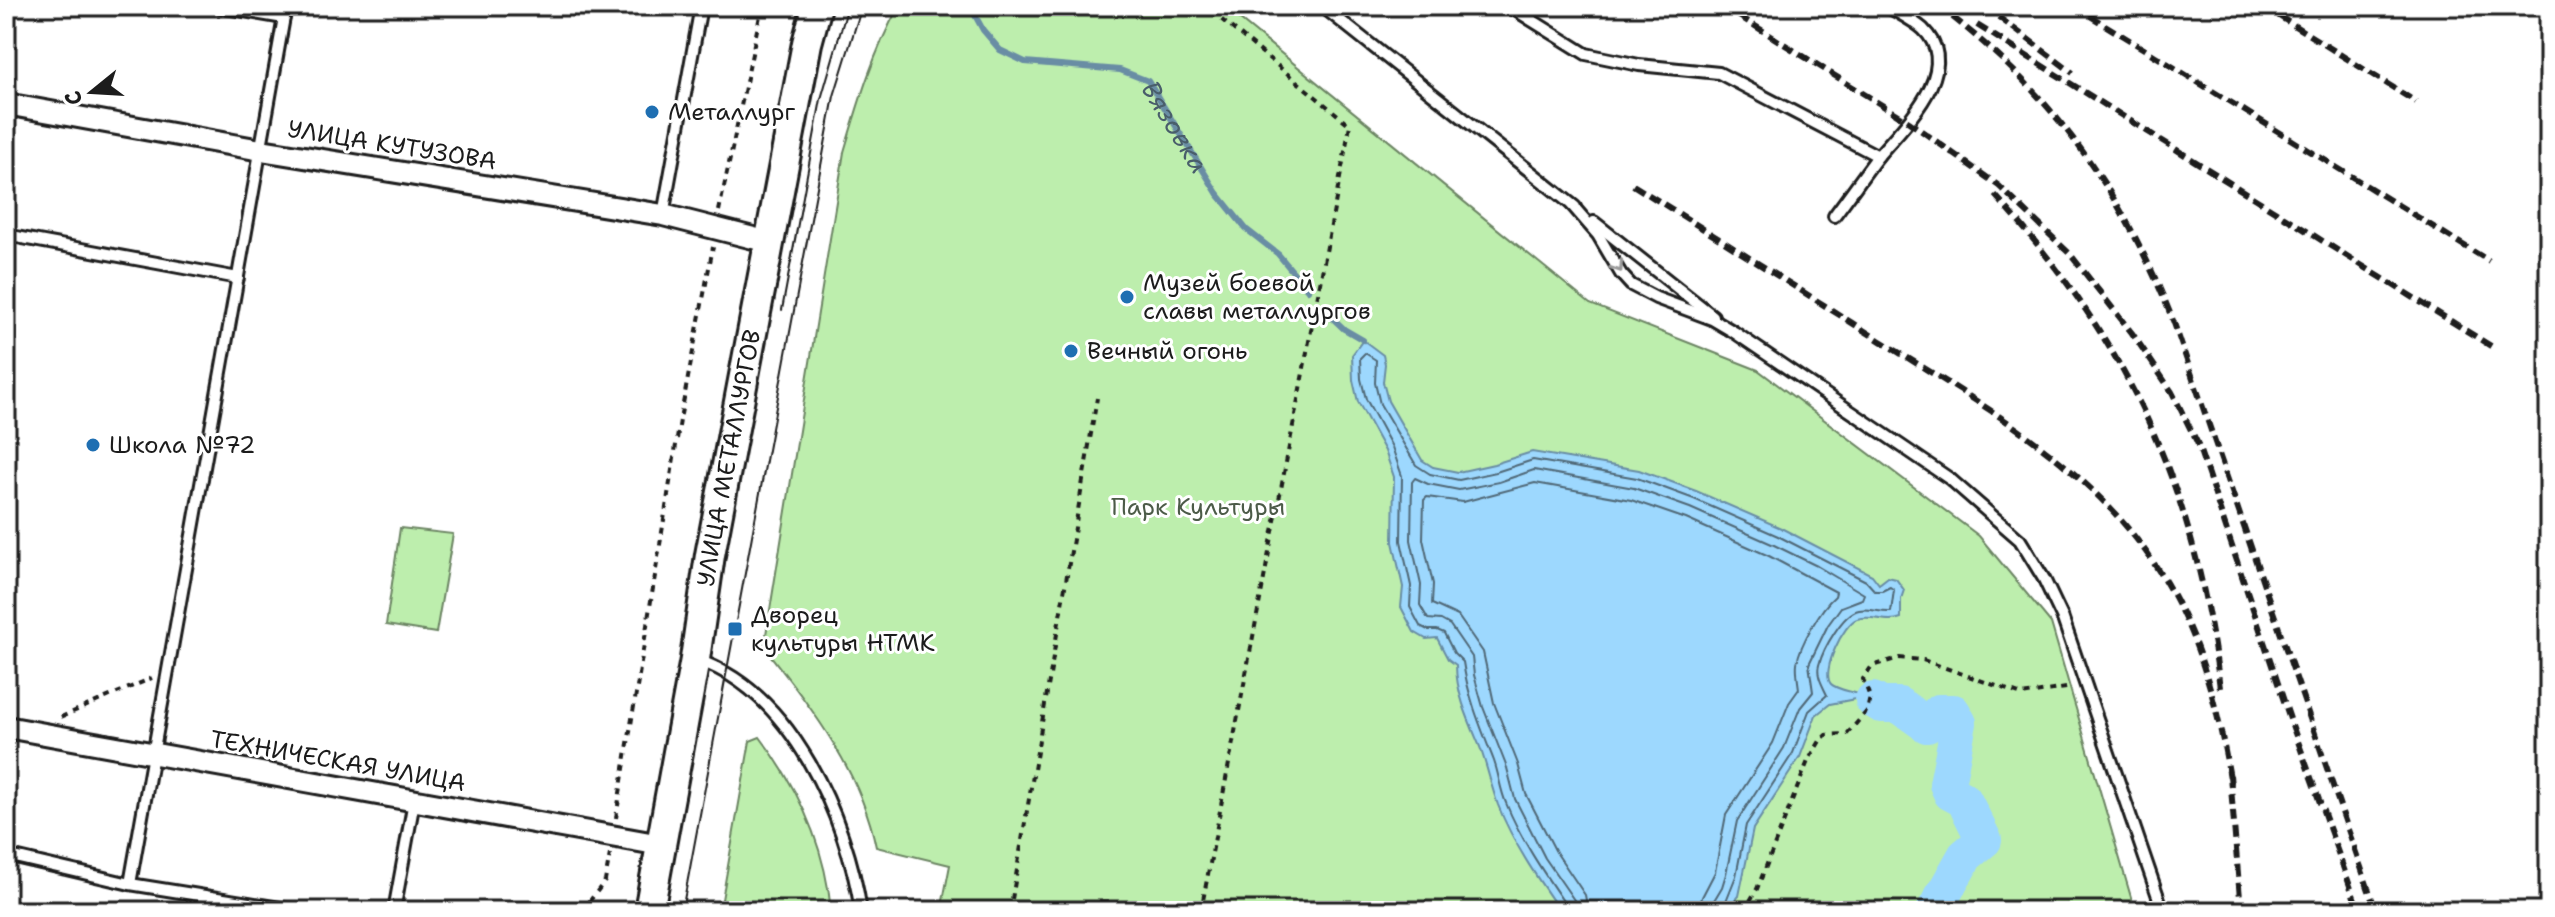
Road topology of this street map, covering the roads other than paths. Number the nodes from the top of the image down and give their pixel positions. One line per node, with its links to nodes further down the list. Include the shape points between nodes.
1 (214, 6): 7 (lane)
2 (701, 6): 12 (lane)
3 (817, 6): 15 (main road, УЛИЦА МЕТАЛЛУРГОВ)
4 (1322, 6): 11 (lane)
5 (1509, 6): 10 (lane, via 1586,54 1719,73)
6 (1887, 6): 10 (lane, via 1924,30 1932,42 1936,70 1925,100)
7 (285, 12): 9 (lane)
8 (6, 104): 9 (street, УЛИЦА КУТУЗОВА)
9 (261, 150): 12 (street, УЛИЦА КУТУЗОВА); 16 (lane)
10 (1878, 156): 13 (lane)
11 (1572, 205): 17 (lane); 17 (lane, one-way to 17, via 1631,285)
12 (663, 215): 15 (street, УЛИЦА КУТУЗОВА)
13 (1834, 216)
14 (6, 235): 16 (lane)
15 (769, 242): 18 (main road, УЛИЦА МЕТАЛЛУРГОВ)
16 (238, 278): 20 (lane)
17 (1734, 332): 29 (lane, via 1950,479 2020,540 2063,619)
18 (695, 659): 22 (main road, УЛИЦА МЕТАЛЛУРГОВ); 28 (lane, via 741,681 789,733 836,818)
19 (6, 727): 20 (street, ТЕХНИЧЕСКАЯ УЛИЦА)
20 (152, 755): 21 (street, ТЕХНИЧЕСКАЯ УЛИЦА); 24 (lane)
21 (414, 801): 22 (street, ТЕХНИЧЕСКАЯ УЛИЦА); 26 (lane)
22 (661, 845): 27 (main road, УЛИЦА МЕТАЛЛУРГОВ)
23 (6, 855): 24 (lane)
24 (130, 884): 25 (lane)
25 (299, 911)
26 (394, 911)
27 (649, 911)
28 (861, 911)
29 (2163, 911)

